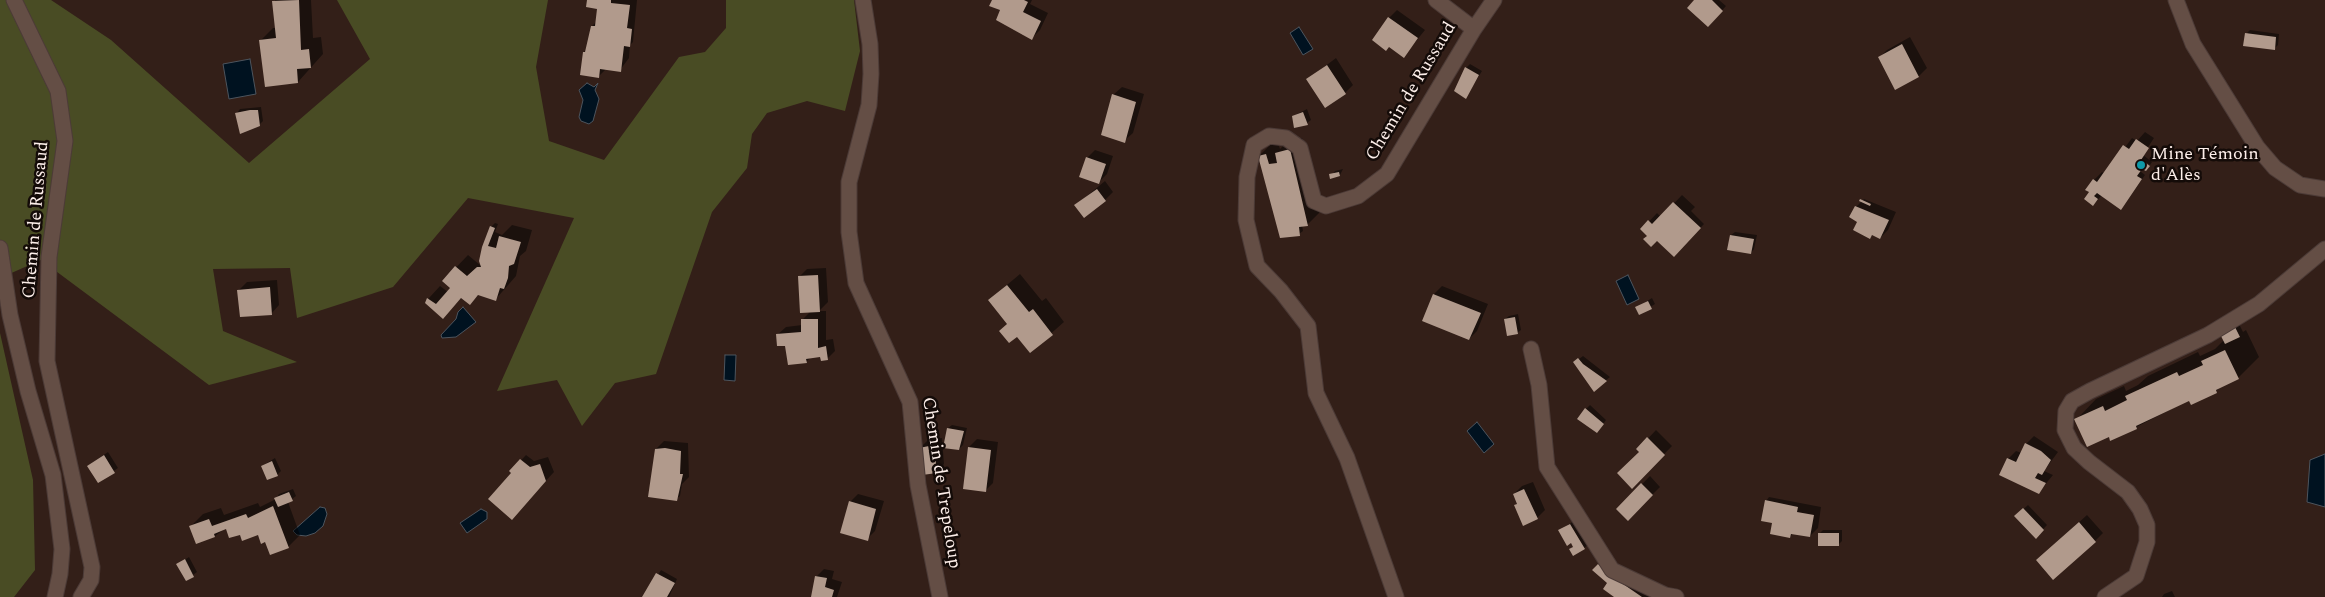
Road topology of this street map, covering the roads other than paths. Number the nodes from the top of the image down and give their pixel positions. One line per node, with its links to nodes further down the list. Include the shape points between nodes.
1 (14, 0): 12 (street, Chemin de Russaud, via 58,91 65,141 49,257 47,361 92,567 91,580)
2 (863, 0): 13 (street, Chemin de Trepeloup, via 871,74 869,105 849,182 849,232 856,283 910,402 920,494)
3 (1436, 0): 6 (street, Chemin de Russaud)
4 (1494, 0): 6 (street)
5 (2176, 0): 7 (street, via 2193,44 2257,147 2275,168 2300,185)
6 (1474, 29): 14 (street, Chemin de Russaud, via 1386,174 1358,196 1326,206 1314,201 1300,148 1286,138 1269,136 1254,145 1247,177 1246,220 1256,266 1308,326 1316,393 1347,458)
7 (2325, 189)
8 (0, 248): 11 (street, via 10,315 28,392 53,475 62,549)
9 (2325, 249): 16 (street, via 2250,309 2208,335 2072,401 2066,411 2065,430 2074,448 2128,492 2147,525 2147,542 2136,576)
10 (1530, 349): 15 (street, via 1539,384 1547,467 1612,570)
11 (55, 597)
12 (81, 597)
13 (940, 597)
14 (1396, 597)
15 (1676, 597)
16 (2105, 597)

